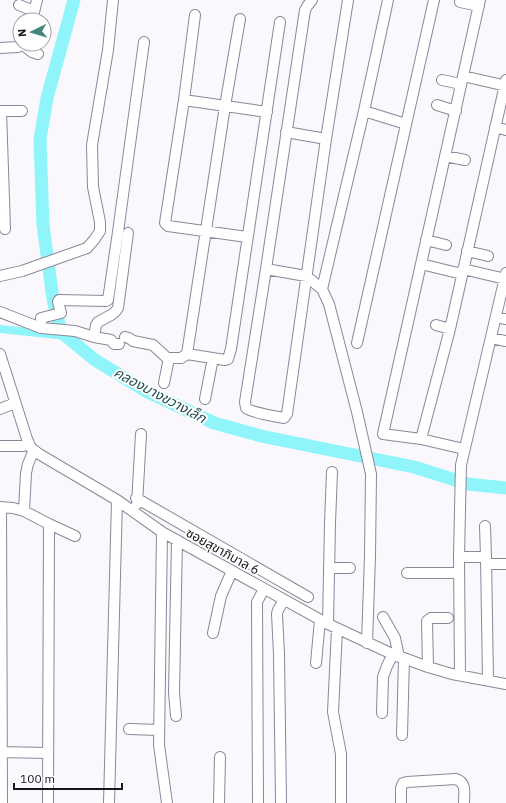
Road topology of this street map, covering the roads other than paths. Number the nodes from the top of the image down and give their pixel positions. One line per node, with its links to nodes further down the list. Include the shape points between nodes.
1 (37, 0): 11 (street)
2 (113, 0): 50 (street, via 108,50 92,145 93,187 100,231 87,248)
3 (312, 0): 34 (street, via 305,10)
4 (348, 0): 35 (street)
5 (388, 0): 28 (street)
6 (434, 0): 31 (street)
7 (460, 2): 8 (street)
8 (479, 3): 21 (street)
9 (19, 5): 10 (street)
10 (29, 12)
11 (34, 12)
12 (195, 15): 23 (street)
13 (240, 19): 25 (street)
14 (280, 22): 30 (street)
15 (144, 42): 57 (street, via 108,300 58,300 61,312 41,318)
16 (12, 47): 17 (street)
17 (0, 48)
18 (32, 52): 19 (street)
19 (38, 54)
20 (442, 80): 21 (street)
21 (462, 80): 22 (street); 29 (street)
22 (506, 84): 32 (street)
23 (184, 100): 25 (street); 40 (street, via 165,221 168,226)
24 (437, 105): 29 (street)
25 (225, 106): 30 (street); 40 (street)
26 (1, 111): 27 (street); 38 (street)
27 (22, 111)
28 (364, 111): 31 (street); 53 (street)
29 (456, 111): 36 (street)
30 (267, 112): 42 (street)
31 (406, 124): 62 (street)
32 (495, 127): 33 (street); 45 (street)
33 (506, 130)
34 (286, 132): 35 (street); 48 (street)
35 (326, 139): 51 (street)
36 (445, 156): 37 (street); 43 (street)
37 (465, 160)
38 (2, 205): 39 (street)
39 (5, 229)
40 (206, 230): 42 (street); 63 (street)
41 (128, 233): 59 (street, via 118,308 98,322)
42 (247, 237): 66 (street, via 231,349 228,359)
43 (426, 240): 44 (street); 47 (street)
44 (446, 245)
45 (467, 251): 46 (street); 49 (street)
46 (488, 256)
47 (421, 264): 49 (street); 72 (street, via 383,434)
48 (266, 269): 51 (street); 51 (street, via 245,402 250,411 278,418 284,418 287,414)
49 (463, 272): 52 (street); 58 (street)
50 (0, 276)
51 (306, 276): 53 (street)
52 (506, 276): 55 (street)
53 (322, 289): 102 (street, via 329,304 371,474)
54 (0, 312): 57 (street)
55 (501, 318): 60 (street)
56 (436, 325): 58 (street)
57 (46, 329): 59 (street, via 75,331)
58 (450, 329): 72 (street)
59 (94, 337): 65 (street, via 153,345)
60 (491, 338): 61 (street); 75 (street)
61 (506, 341)
62 (357, 343)
63 (187, 354): 65 (street, via 181,358); 66 (street)
64 (1, 358): 69 (street)
65 (169, 358): 67 (street)
66 (213, 358): 68 (street)
67 (164, 383)
68 (205, 399)
69 (15, 402): 70 (street); 74 (street)
70 (0, 409)
71 (141, 434): 77 (street)
72 (421, 439): 75 (street)
73 (0, 446): 74 (street)
74 (32, 447): 78 (street, ซอยสุขาภิบาล 6, via 63,469); 80 (street, via 26,473)
75 (464, 449): 87 (street, via 460,484)
76 (332, 472): 90 (street)
77 (136, 498): 81 (street); 96 (street)
78 (117, 500): 81 (street, ซอยสุขาภิบาล 6); 120 (street)
79 (1, 507): 80 (street); 103 (street)
80 (24, 511): 82 (street)
81 (137, 514): 84 (street, ซอยสุขาภิบาล 6)
82 (49, 524): 85 (street); 116 (street)
83 (485, 526): 88 (street)
84 (162, 532): 86 (street, ซอยสุขาภิบาล 6); 113 (street)
85 (75, 536)
86 (177, 540): 92 (street, ซอยสุขาภิบาล 6); 111 (street, via 174,692)
87 (459, 557): 88 (street); 94 (street)
88 (486, 561): 89 (street); 108 (street)
89 (506, 564)
90 (329, 568): 91 (street); 100 (street)
91 (350, 568)
92 (232, 571): 95 (street, ซอยสุขาภิบาล 6); 101 (street, via 220,596)
93 (407, 573): 94 (street)
94 (459, 573): 107 (street)
95 (264, 589): 97 (street, ซอยสุขาภิบาล 6); 123 (street, via 257,602)
96 (308, 598)
97 (284, 600): 100 (street, ซอยสุขาภิบาล 6); 124 (street, via 278,610)
98 (383, 617): 104 (street, via 395,638)
99 (448, 618): 106 (street, via 431,618 428,621)
100 (328, 624): 102 (street, ซอยสุขาภิบาล 6); 105 (street); 125 (street, via 333,712 341,754)
101 (213, 633)
102 (367, 643): 104 (street, ซอยสุขาภิบาล 6)
103 (1, 656): 115 (street)
104 (399, 656): 106 (street, ซอยสุขาภิบาล 6); 110 (street, via 387,666 383,678); 114 (street)
105 (316, 663)
106 (428, 667): 107 (street, ซอยสุขาภิบาล 6)
107 (460, 675): 108 (street, ซอยสุขาภิบาล 6)
108 (488, 680): 109 (street, ซอยสุขาภิบาล 6)
109 (506, 684)
110 (382, 713)
111 (176, 716)
112 (129, 729): 113 (street)
113 (159, 730): 121 (street)
114 (402, 735)
115 (1, 752): 116 (street); 118 (street)
116 (48, 753): 119 (street)
117 (220, 757): 122 (street)
118 (2, 803)
119 (48, 803)
120 (109, 803)
121 (167, 803)
122 (219, 803)
123 (258, 803)
124 (280, 803)
125 (341, 803)
126 (401, 803): 127 (street, via 401,788 407,782 456,779 464,785)
127 (464, 803)

